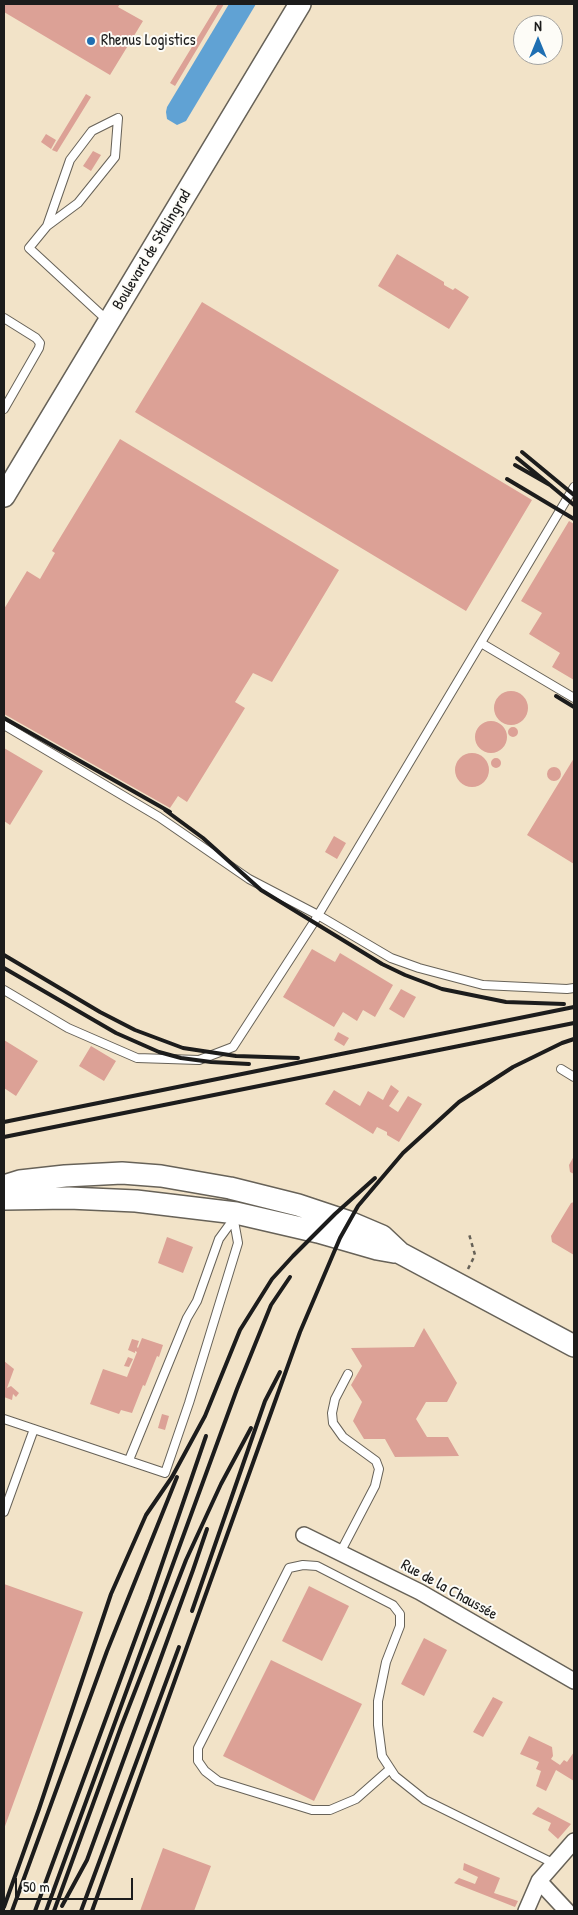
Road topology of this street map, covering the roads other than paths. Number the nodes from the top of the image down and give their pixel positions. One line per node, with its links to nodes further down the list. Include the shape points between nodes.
1 (300, 4): 4 (main road, Boulevard de Stalingrad)
2 (47, 226): 2 (lane, via 78,203 115,157 118,118 92,131 70,160); 4 (lane, via 29,248)
3 (4, 318): 5 (lane, via 40,343)
4 (109, 322): 7 (main road, Boulevard de Stalingrad)
5 (4, 409)
6 (574, 487): 8 (lane)
7 (4, 496)
8 (481, 643): 9 (lane); 11 (lane)
9 (574, 698)
10 (4, 725): 11 (lane, via 158,817 249,879)
11 (318, 915): 12 (lane, via 392,958 419,968 484,985); 13 (lane, via 233,1047 199,1060 137,1058 68,1028)
12 (574, 988)
13 (4, 990)
14 (561, 1070): 15 (lane)
15 (574, 1077)
16 (4, 1186): 17 (main road, via 65,1176 122,1173 161,1176)
17 (242, 1190): 19 (main road); 20 (main road, via 349,1222 382,1236)
18 (4, 1199): 19 (main road, via 136,1201)
19 (235, 1217): 20 (main road); 25 (lane, via 220,1239); 25 (lane, via 238,1243 165,1473)
20 (400, 1253): 21 (main road)
21 (574, 1346)
22 (348, 1374): 28 (lane, via 335,1399 333,1423 343,1438 376,1461 379,1469 375,1486)
23 (4, 1419): 24 (lane)
24 (34, 1429): 25 (lane); 26 (lane)
25 (129, 1460)
26 (4, 1512)
27 (304, 1535): 28 (street, Rue de la Chaussée)
28 (340, 1553): 29 (street, Rue de la Chaussée, via 420,1592)
29 (574, 1681)
30 (390, 1768): 30 (lane, via 382,1756 378,1701 386,1662 400,1626 400,1614 393,1604 317,1566 289,1568 198,1748 198,1761 204,1771 218,1781 312,1810 330,1810 356,1799); 32 (lane, via 395,1776 425,1800)
31 (574, 1841): 32 (street)
32 (555, 1864): 33 (street)
33 (539, 1881): 34 (street); 35 (street)
34 (526, 1911)
35 (566, 1911)

